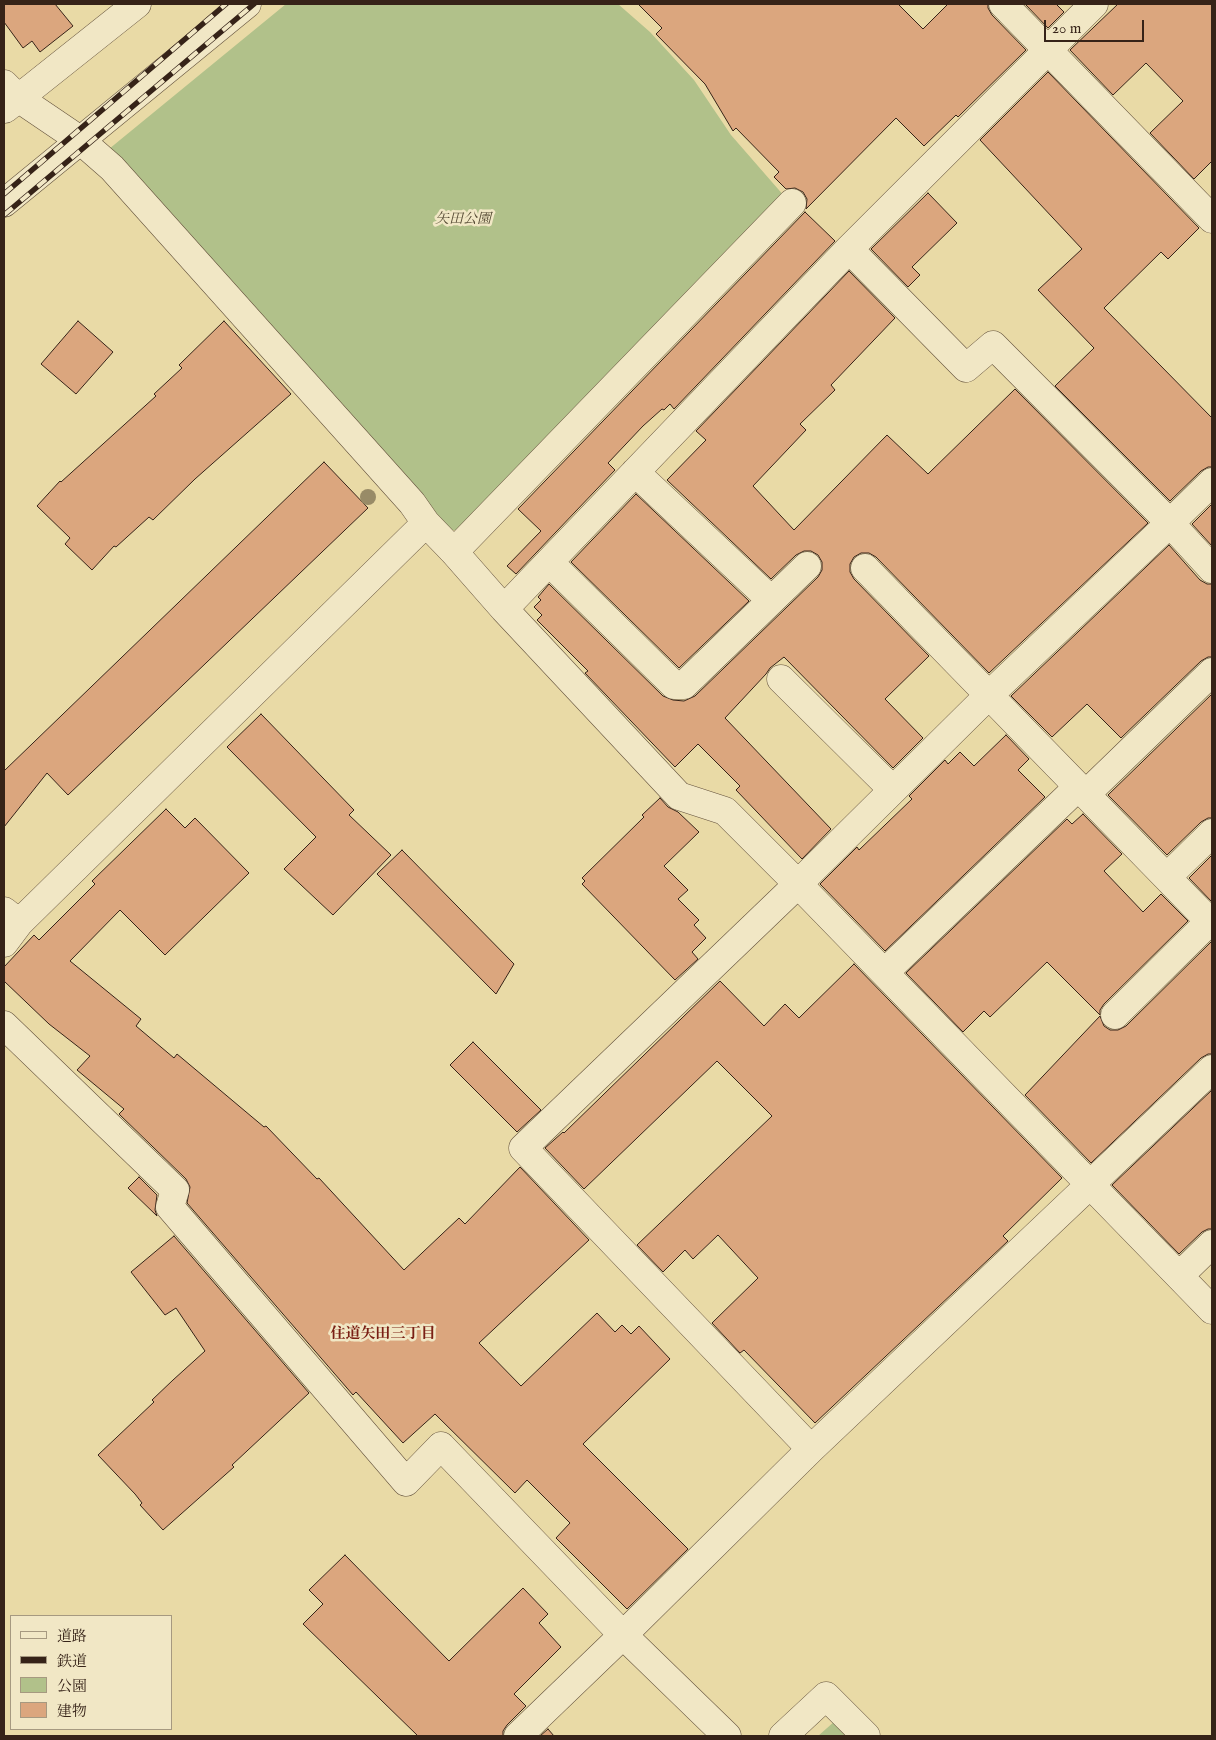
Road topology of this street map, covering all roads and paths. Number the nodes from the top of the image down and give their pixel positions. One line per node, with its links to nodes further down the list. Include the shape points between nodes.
1 (137, 4): 6 (street)
2 (246, 4): 7 (street)
3 (1003, 4): 5 (street)
4 (1094, 4): 5 (street)
5 (1048, 50): 10 (street); 11 (street)
6 (8, 97): 7 (street)
7 (80, 140): 8 (street); 14 (street, via 119,176 412,503)
8 (4, 203)
9 (792, 203): 16 (street)
10 (1212, 219)
11 (849, 249): 12 (street); 15 (street, via 966,368 992,345)
12 (634, 472): 17 (street); 21 (street)
13 (1212, 482): 15 (street)
14 (426, 523): 16 (street); 32 (street)
15 (1170, 523): 20 (street); 25 (street)
16 (454, 552): 22 (street)
17 (549, 562): 21 (street, via 674,685 684,685); 22 (street)
18 (807, 566): 21 (street)
19 (865, 568): 25 (street)
20 (1212, 569)
21 (771, 600)
22 (504, 609): 30 (street, via 679,796 725,811)
23 (1212, 672): 27 (street)
24 (781, 680): 26 (street)
25 (989, 695): 26 (street); 27 (street)
26 (893, 790): 30 (street)
27 (1082, 790): 29 (street); 33 (street)
28 (1212, 833): 29 (street)
29 (1167, 877): 31 (street)
30 (798, 884): 33 (street); 41 (street, via 523,1148)
31 (1211, 922): 34 (street)
32 (9, 926)
33 (884, 972): 37 (street)
34 (1115, 1015)
35 (4, 1025): 42 (street, via 176,1190 170,1207 406,1482 441,1446)
36 (1212, 1069): 37 (street)
37 (1091, 1185): 39 (street); 41 (street)
38 (1212, 1244): 39 (street)
39 (1180, 1276): 40 (street)
40 (1212, 1310)
41 (811, 1449): 42 (street)
42 (623, 1635): 43 (street); 44 (street)
43 (518, 1736)
44 (727, 1736)
45 (783, 1736): 46 (street, via 826,1696)
46 (866, 1736)

